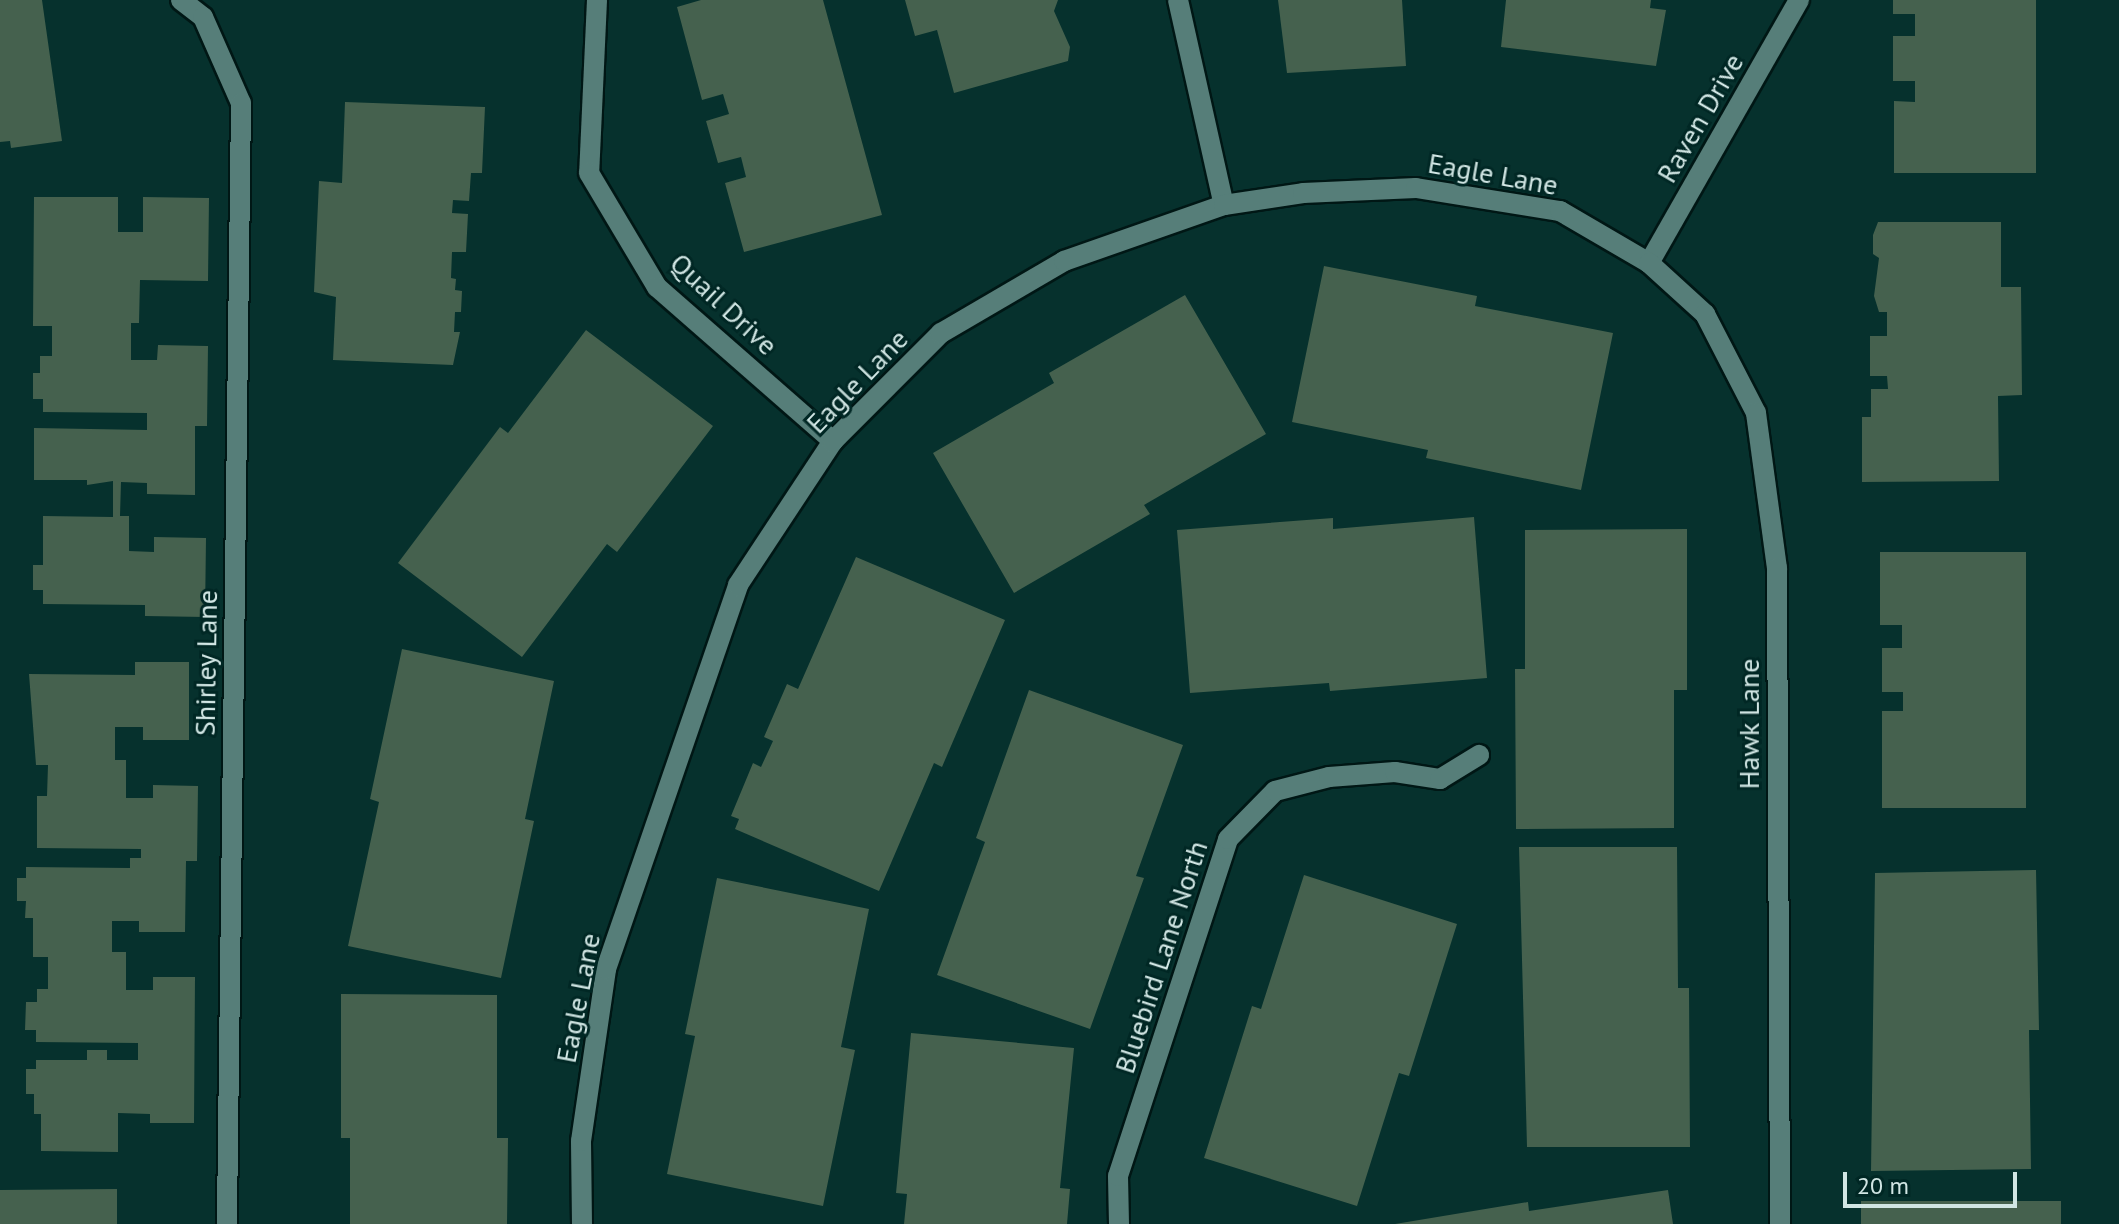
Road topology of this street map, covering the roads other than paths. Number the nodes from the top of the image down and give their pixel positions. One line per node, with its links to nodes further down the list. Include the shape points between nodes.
1 (181, 0): 9 (street, Shirley Lane, via 203,17 241,103)
2 (597, 0): 7 (street, Quail Drive, via 589,173 657,287)
3 (1178, 0): 5 (street)
4 (1799, 0): 6 (street, Raven Drive)
5 (1224, 205): 6 (street, Eagle Lane, via 1303,193 1416,188 1560,211); 7 (street, Eagle Lane, via 1064,261 941,333)
6 (1649, 263): 12 (street, Hawk Lane, via 1705,314 1756,413 1777,568)
7 (833, 441): 10 (street, Eagle Lane, via 738,585 606,969 581,1141)
8 (1479, 755): 11 (street, Bluebird Lane North, via 1440,779 1395,772 1329,777 1275,791 1228,839 1118,1176)
9 (227, 1224)
10 (582, 1224)
11 (1119, 1224)
12 (1780, 1224)

